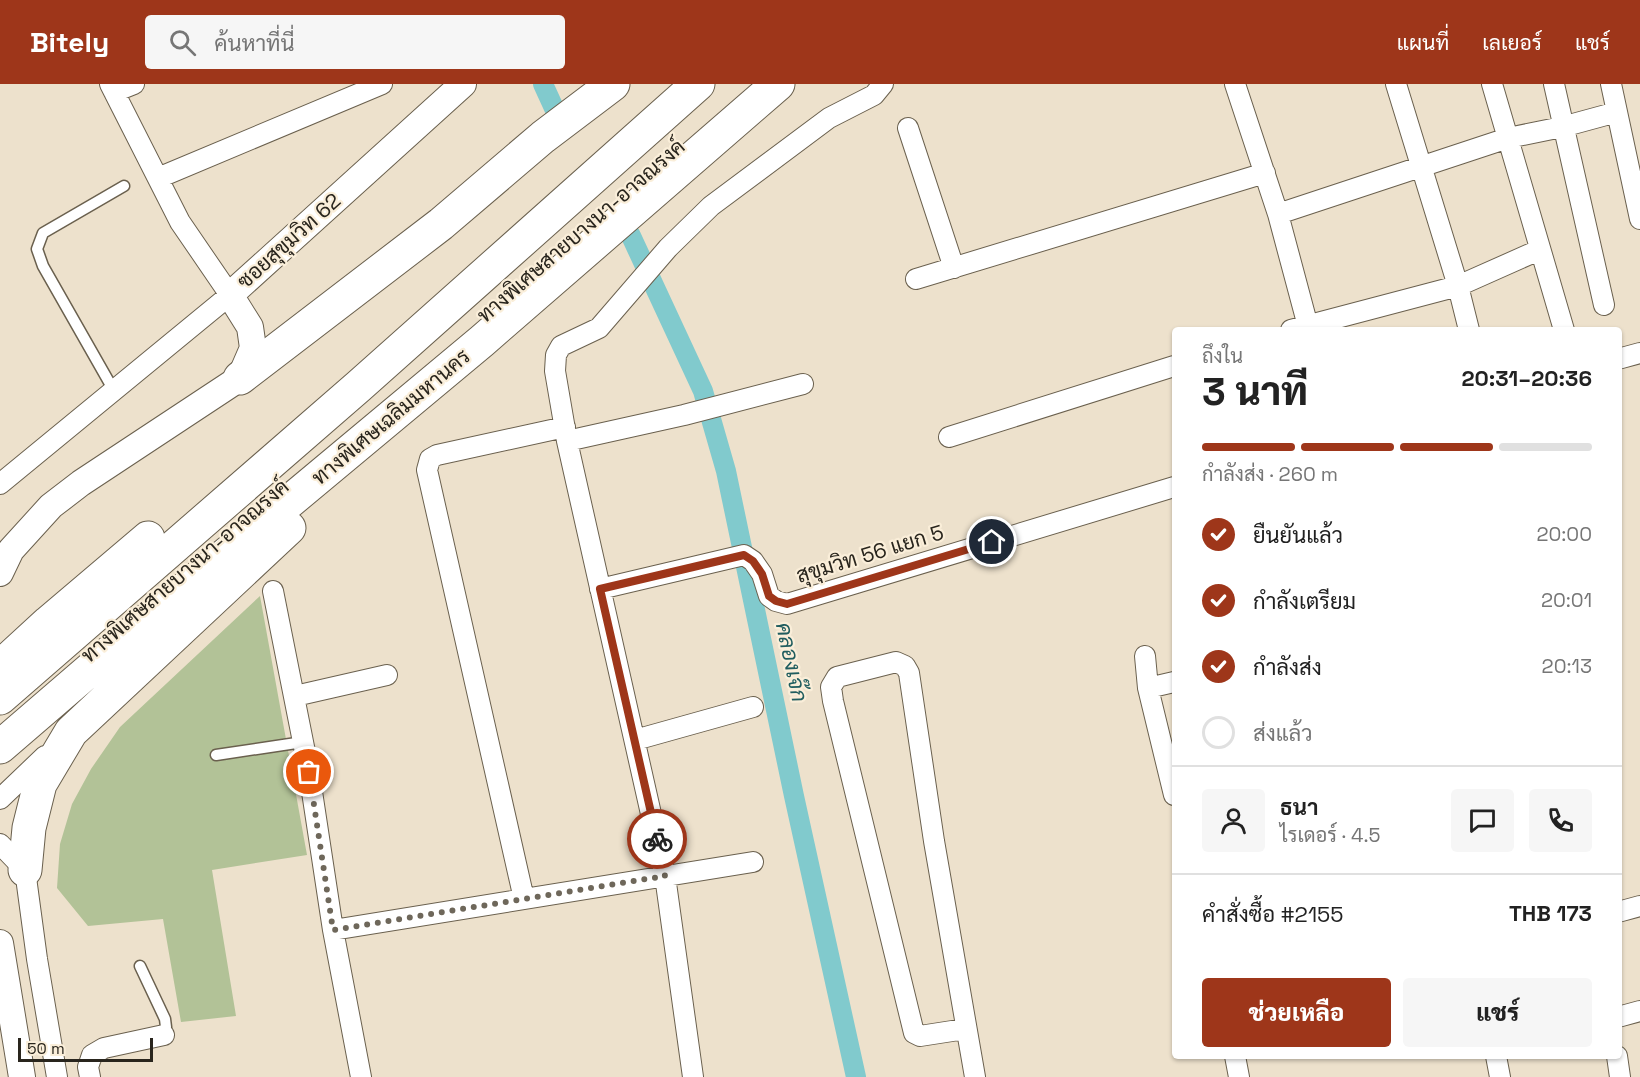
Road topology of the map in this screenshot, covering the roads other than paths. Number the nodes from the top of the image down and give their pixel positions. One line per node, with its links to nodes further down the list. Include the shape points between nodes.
1 (134, 84): 15 (street)
2 (382, 84): 22 (street)
3 (463, 84): 30 (street, ซอยสุขุมวิท 62)
4 (613, 84): 40 (highway, via 543,137 441,224)
5 (679, 84): 51 (highway)
6 (698, 84): 56 (highway, ทางพิเศษเฉลิมมหานคร)
7 (752, 84): 58 (highway, ทางพิเศษสายบางนา-อาจณรงค์)
8 (778, 84): 36 (highway, ทางพิเศษเฉลิมมหานคร)
9 (883, 84): 43 (street, via 874,95 829,118 711,206 668,248 599,328 561,346 555,371)
10 (1235, 84): 21 (street)
11 (1396, 84): 20 (street)
12 (1492, 84): 19 (street)
13 (1554, 84): 17 (street)
14 (1611, 84): 16 (street)
15 (112, 88): 22 (street)
16 (1617, 112): 17 (street); 25 (street)
17 (1562, 127): 19 (street); 31 (street)
18 (908, 128): 27 (street)
19 (1508, 138): 20 (street); 26 (street)
20 (1421, 166): 24 (street); 29 (street)
21 (1265, 172): 24 (street); 27 (street)
22 (158, 178): 30 (street, via 180,222)
23 (124, 186): 42 (lane, via 43,233 37,249)
24 (1278, 214): 32 (street)
25 (1640, 219)
26 (1539, 250): 29 (street); 35 (street)
27 (954, 268): 28 (street)
28 (916, 279)
29 (1458, 286): 33 (street); 34 (street)
30 (230, 295): 40 (street, ซอยสุขุมวิท 62, via 250,327 253,348); 42 (street)
31 (1604, 304)
32 (1302, 327)
33 (1306, 327)
34 (1468, 327)
35 (1563, 327)
36 (482, 341): 59 (highway, via 403,423); 62 (highway, ทางพิเศษเฉลิมมหานคร)
37 (1640, 353): 38 (street)
38 (1622, 357)
39 (1172, 367): 44 (street)
40 (240, 378): 47 (street, via 51,506 11,550)
41 (804, 384): 43 (street, via 684,415)
42 (113, 389): 45 (street)
43 (566, 434): 48 (street); 70 (street, via 437,455 430,459 427,470)
44 (949, 437)
45 (0, 484)
46 (1172, 488): 48 (street, สุขุมวิท 56 แยก 5, via 787,604 769,596 762,574 744,555)
47 (0, 573)
48 (600, 589): 60 (street)
49 (273, 591): 55 (street)
50 (1145, 656): 54 (street)
51 (0, 667)
52 (387, 675): 55 (street)
53 (1172, 682): 54 (street)
54 (1148, 688): 64 (street)
55 (295, 696): 61 (street)
56 (0, 698)
57 (753, 707): 60 (street)
58 (0, 729)
59 (71, 732): 65 (street); 68 (highway, via 40,784 29,828)
60 (634, 740): 69 (street)
61 (303, 742): 63 (lane); 73 (street)
62 (0, 747)
63 (216, 755)
64 (1172, 787)
65 (0, 799)
66 (0, 844): 68 (street)
67 (753, 862): 69 (street)
68 (25, 870): 84 (street)
69 (665, 876): 70 (street); 87 (street)
70 (524, 899): 73 (street)
71 (1640, 906): 72 (street)
72 (1622, 911)
73 (333, 930): 86 (street)
74 (0, 942): 83 (street)
75 (140, 966): 79 (lane, via 165,1019)
76 (1640, 1011): 77 (street)
77 (1622, 1016)
78 (965, 1029): 78 (street, via 909,673 896,662 837,676 831,687 833,701 914,1033 920,1036); 88 (street)
79 (164, 1035): 85 (street, via 104,1048 92,1055)
80 (1236, 1059): 89 (street)
81 (1497, 1059): 90 (street)
82 (1617, 1059): 91 (street)
83 (22, 1077)
84 (57, 1077)
85 (90, 1077)
86 (361, 1077)
87 (693, 1077)
88 (975, 1077)
89 (1239, 1077)
90 (1500, 1077)
91 (1620, 1077)

